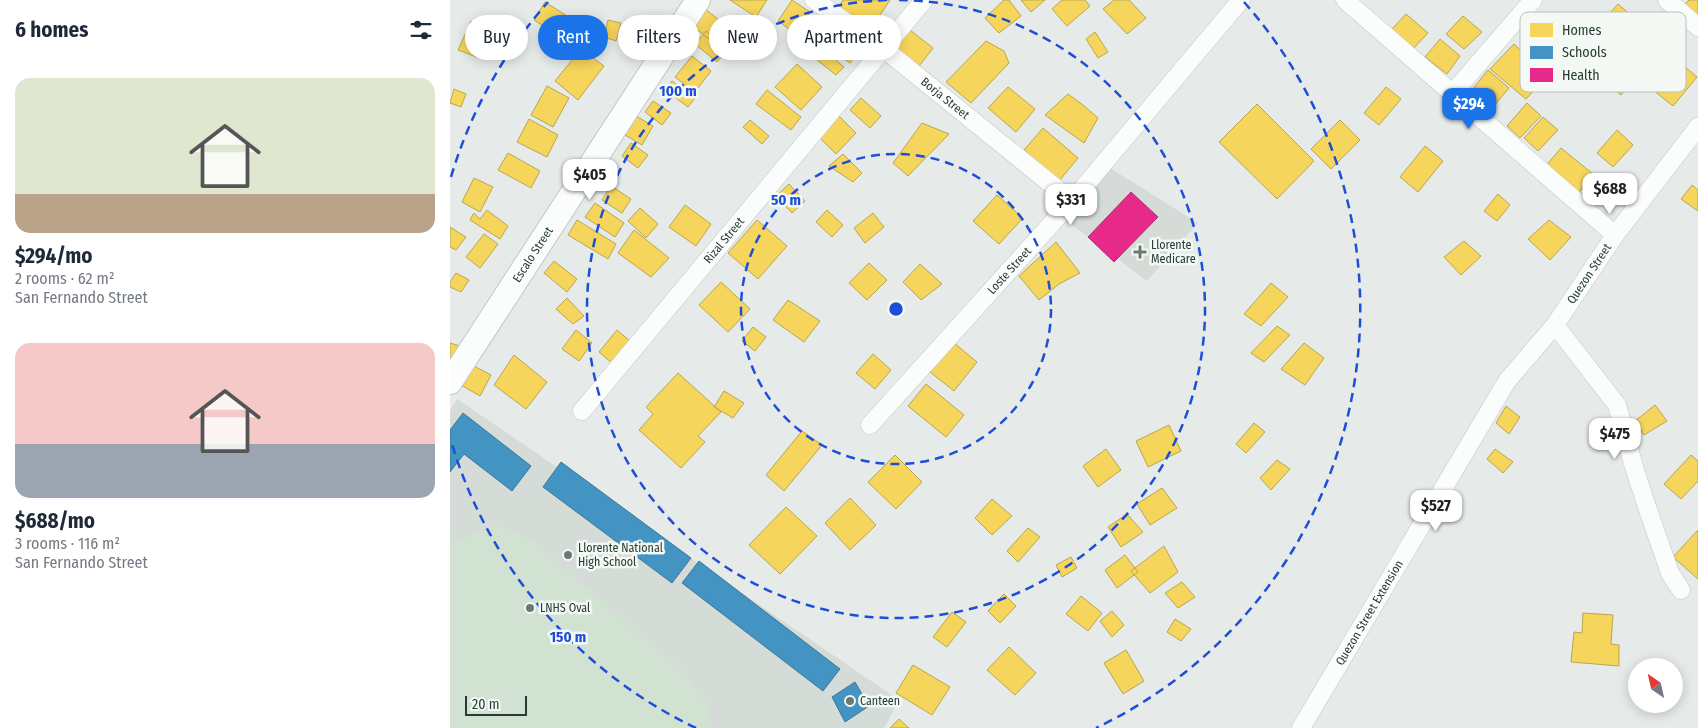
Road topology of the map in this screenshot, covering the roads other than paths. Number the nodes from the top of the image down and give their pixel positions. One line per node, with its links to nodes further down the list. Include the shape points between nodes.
1 (698, 0): 22 (street, Escalo Street)
2 (814, 0): 10 (street, Borja Street)
3 (924, 0): 13 (street, Rizal Street)
4 (1241, 0): 19 (street, Loste Street)
5 (1345, 0): 17 (street)
6 (1533, 0): 8 (street)
7 (1667, 0): 9 (street)
8 (1523, 12)
9 (1681, 12)
10 (836, 15)
11 (1520, 15): 17 (street)
12 (1686, 17): 14 (street)
13 (901, 27)
14 (1698, 27)
15 (873, 60): 23 (street, Rizal Street)
16 (898, 60): 19 (street, Borja Street)
17 (1452, 94): 20 (street)
18 (1698, 127): 20 (street, Quezon Street)
19 (1072, 201): 24 (street, Loste Street)
20 (1615, 235): 21 (street, Quezon Street)
21 (1555, 325): 25 (street, via 1617,405 1648,510 1670,573); 26 (street, Quezon Street Extension, via 1507,381)
22 (450, 382)
23 (582, 411)
24 (870, 426)
25 (1680, 590)
26 (1301, 728)

